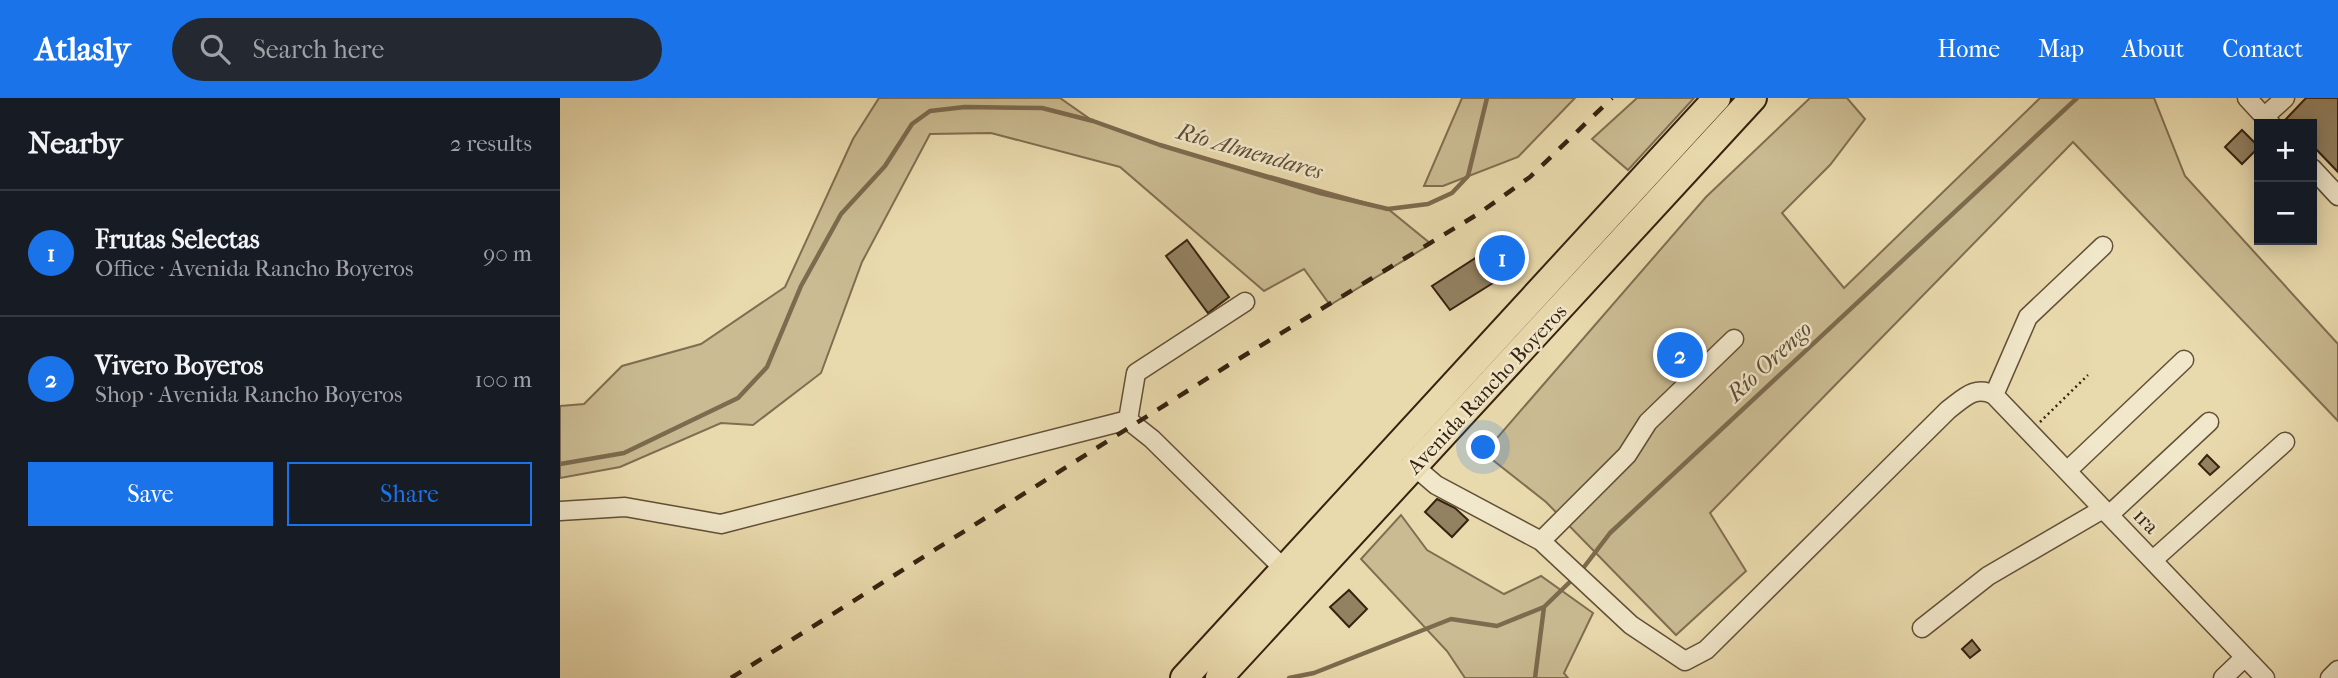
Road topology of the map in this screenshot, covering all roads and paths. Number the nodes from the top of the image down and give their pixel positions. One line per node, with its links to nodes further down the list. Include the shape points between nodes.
1 (1717, 98): 25 (highway, Avenida Rancho Boyeros)
2 (1753, 98): 19 (highway, Avenida Rancho Boyeros)
3 (2247, 98): 5 (street)
4 (2284, 98): 6 (street)
5 (2267, 119)
6 (2269, 119)
7 (2317, 173): 8 (street)
8 (2338, 196)
9 (2104, 246): 14 (street, via 2028,317)
10 (1245, 302): 15 (street, via 1136,373)
11 (1734, 339): 23 (street, via 1648,422 1627,455)
12 (2183, 360): 20 (street)
13 (2088, 375): 17 (path)
14 (1994, 395): 17 (street, 1ra); 23 (street, via 1974,391 1948,410 1694,659 1685,661 1673,655 1631,625)
15 (1128, 420): 21 (street, via 721,523 625,507); 25 (street)
16 (2209, 422): 22 (street)
17 (2030, 432): 20 (street, 1ra)
18 (2285, 442): 24 (street)
19 (1415, 467): 23 (street, via 1436,485); 30 (highway, Avenida Rancho Boyeros)
20 (2067, 471): 22 (street, 1ra)
21 (560, 511)
22 (2106, 512): 24 (street, 1ra); 26 (street, via 1988,576)
23 (1541, 541)
24 (2153, 561): 27 (street, 1ra)
25 (1284, 569): 29 (highway, Avenida Rancho Boyeros)
26 (1922, 628)
27 (2245, 657): 31 (street); 32 (street, 1ra)
28 (2338, 670): 33 (street)
29 (1184, 678)
30 (1219, 678)
31 (2223, 678)
32 (2265, 678)
33 (2330, 678)

